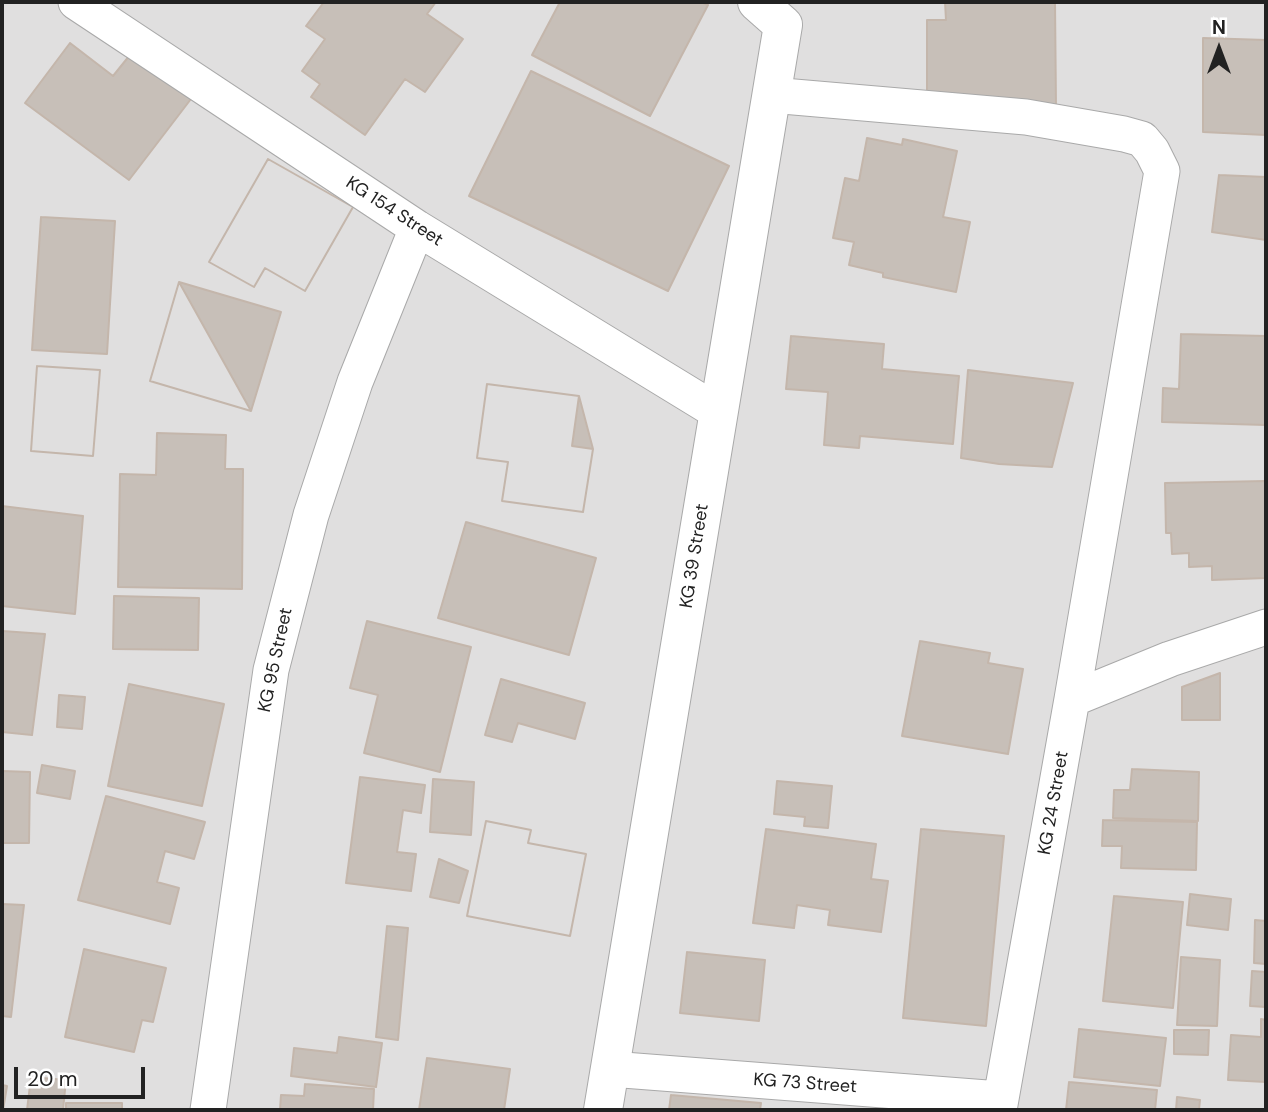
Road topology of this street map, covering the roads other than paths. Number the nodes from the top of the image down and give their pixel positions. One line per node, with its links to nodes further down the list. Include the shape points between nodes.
1 (76, 2): 4 (street, KG 154 Street)
2 (776, 9): 3 (street, KG 39 Street)
3 (771, 95): 5 (street, KG 39 Street); 7 (street, KG 24 Street, via 1026,117 1133,136 1152,150 1162,171)
4 (416, 228): 5 (street, KG 154 Street); 10 (street, KG 95 Street, via 355,382 311,515 271,670)
5 (718, 412): 8 (street, KG 39 Street)
6 (1266, 627): 7 (street)
7 (1072, 699): 9 (street, KG 24 Street)
8 (610, 1069): 9 (street, KG 73 Street); 11 (street, KG 39 Street)
9 (1000, 1105)
10 (208, 1110)
11 (603, 1110)

